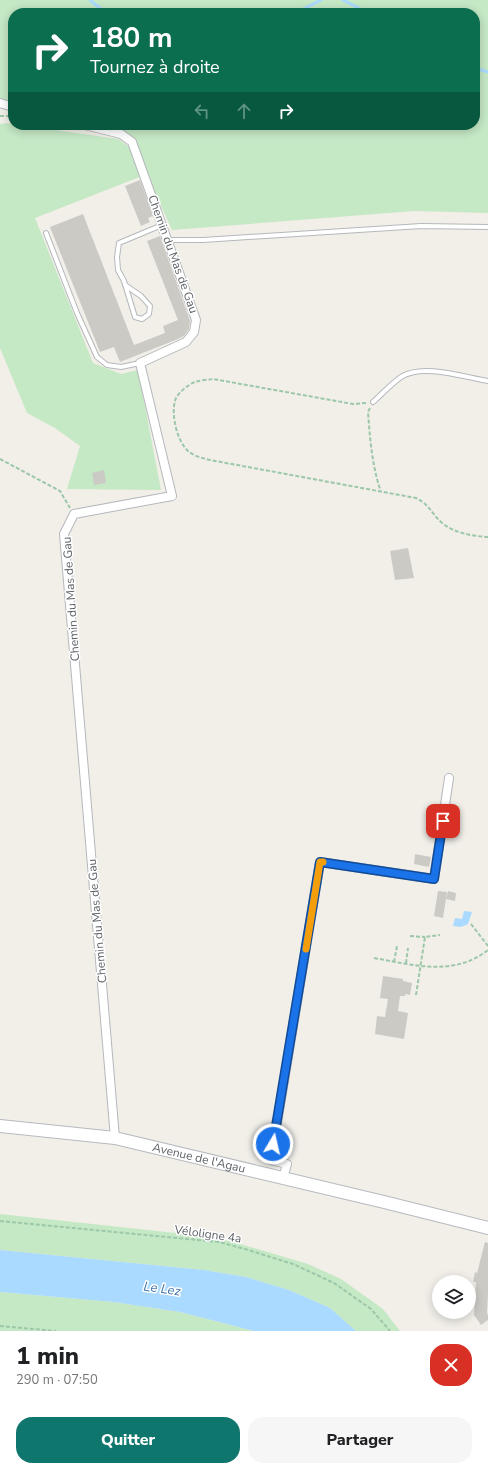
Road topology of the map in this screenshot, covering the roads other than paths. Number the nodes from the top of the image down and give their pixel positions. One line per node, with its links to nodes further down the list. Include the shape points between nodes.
1 (105, 130): 2 (street, Chemin du Mas de Gau, via 121,134 132,142)
2 (162, 225): 5 (street, Chemin du Mas de Gau); 6 (lane, via 119,243 118,270)
3 (488, 227): 5 (lane, via 421,226)
4 (46, 233): 7 (lane, via 97,358 107,365 121,367)
5 (168, 240): 7 (street, Chemin du Mas de Gau, via 196,320 194,332 186,342)
6 (125, 286): 6 (lane, via 135,317 142,319 149,314 150,306 141,296)
7 (140, 363): 12 (street, Chemin du Mas de Gau, via 172,496 74,514 64,534)
8 (488, 381): 9 (lane, via 431,371 414,372 401,377)
9 (373, 402)
10 (449, 778): 13 (street, via 434,879 320,862 271,1160 287,1164)
11 (0, 1126): 12 (street, Avenue de l'Agau)
12 (115, 1138): 13 (street, Avenue de l'Agau)
13 (283, 1178): 14 (street, Avenue de l'Agau)
14 (488, 1228)

